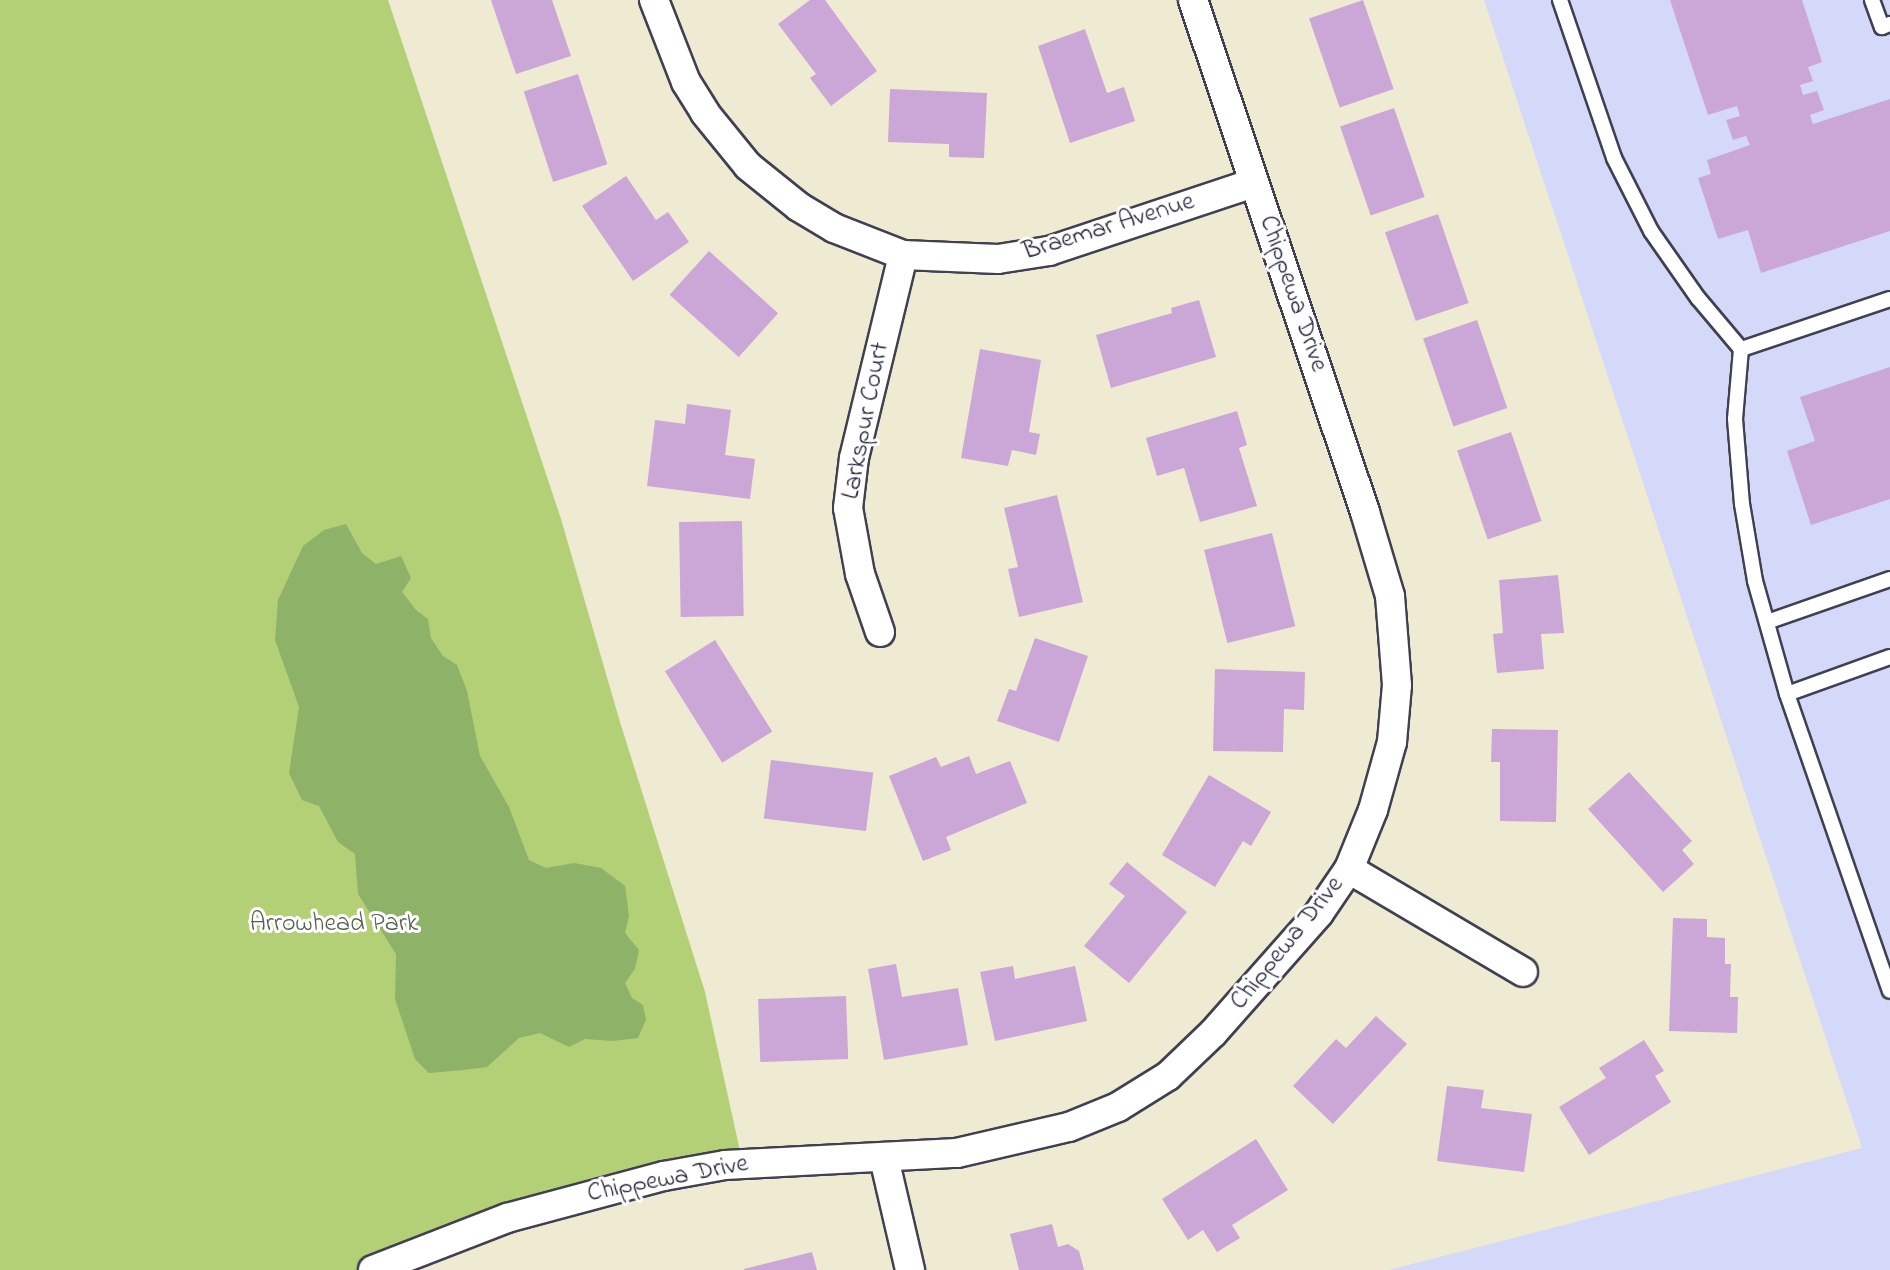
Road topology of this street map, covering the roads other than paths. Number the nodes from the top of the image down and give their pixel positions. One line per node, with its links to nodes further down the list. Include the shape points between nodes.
1 (654, 0): 7 (street, Braemar Avenue, via 686,82 748,166 834,228)
2 (1193, 0): 6 (street, Chippewa Drive)
3 (1560, 0): 9 (lane, via 1614,158 1651,231)
4 (1872, 0): 5 (lane, via 1882,27)
5 (1890, 24)
6 (1254, 183): 7 (street, Braemar Avenue, via 1049,251 998,259); 15 (street, Chippewa Drive, via 1390,596 1397,685 1392,742)
7 (903, 255): 12 (street, Larkspur Court, via 854,458 848,508 860,574)
8 (1890, 299): 9 (lane)
9 (1741, 349): 11 (lane, via 1735,419 1742,504)
10 (1890, 579): 11 (lane)
11 (1767, 622): 14 (lane)
12 (880, 632)
13 (1890, 657): 14 (lane)
14 (1787, 694): 17 (lane)
15 (1349, 869): 16 (street); 18 (street, Chippewa Drive, via 1319,913 1168,1076 1118,1107 1069,1127 957,1153)
16 (1523, 972)
17 (1890, 991)
18 (884, 1158): 19 (street, Chippewa Drive, via 739,1163 664,1176 507,1218); 20 (street)
19 (373, 1270)
20 (910, 1270)

